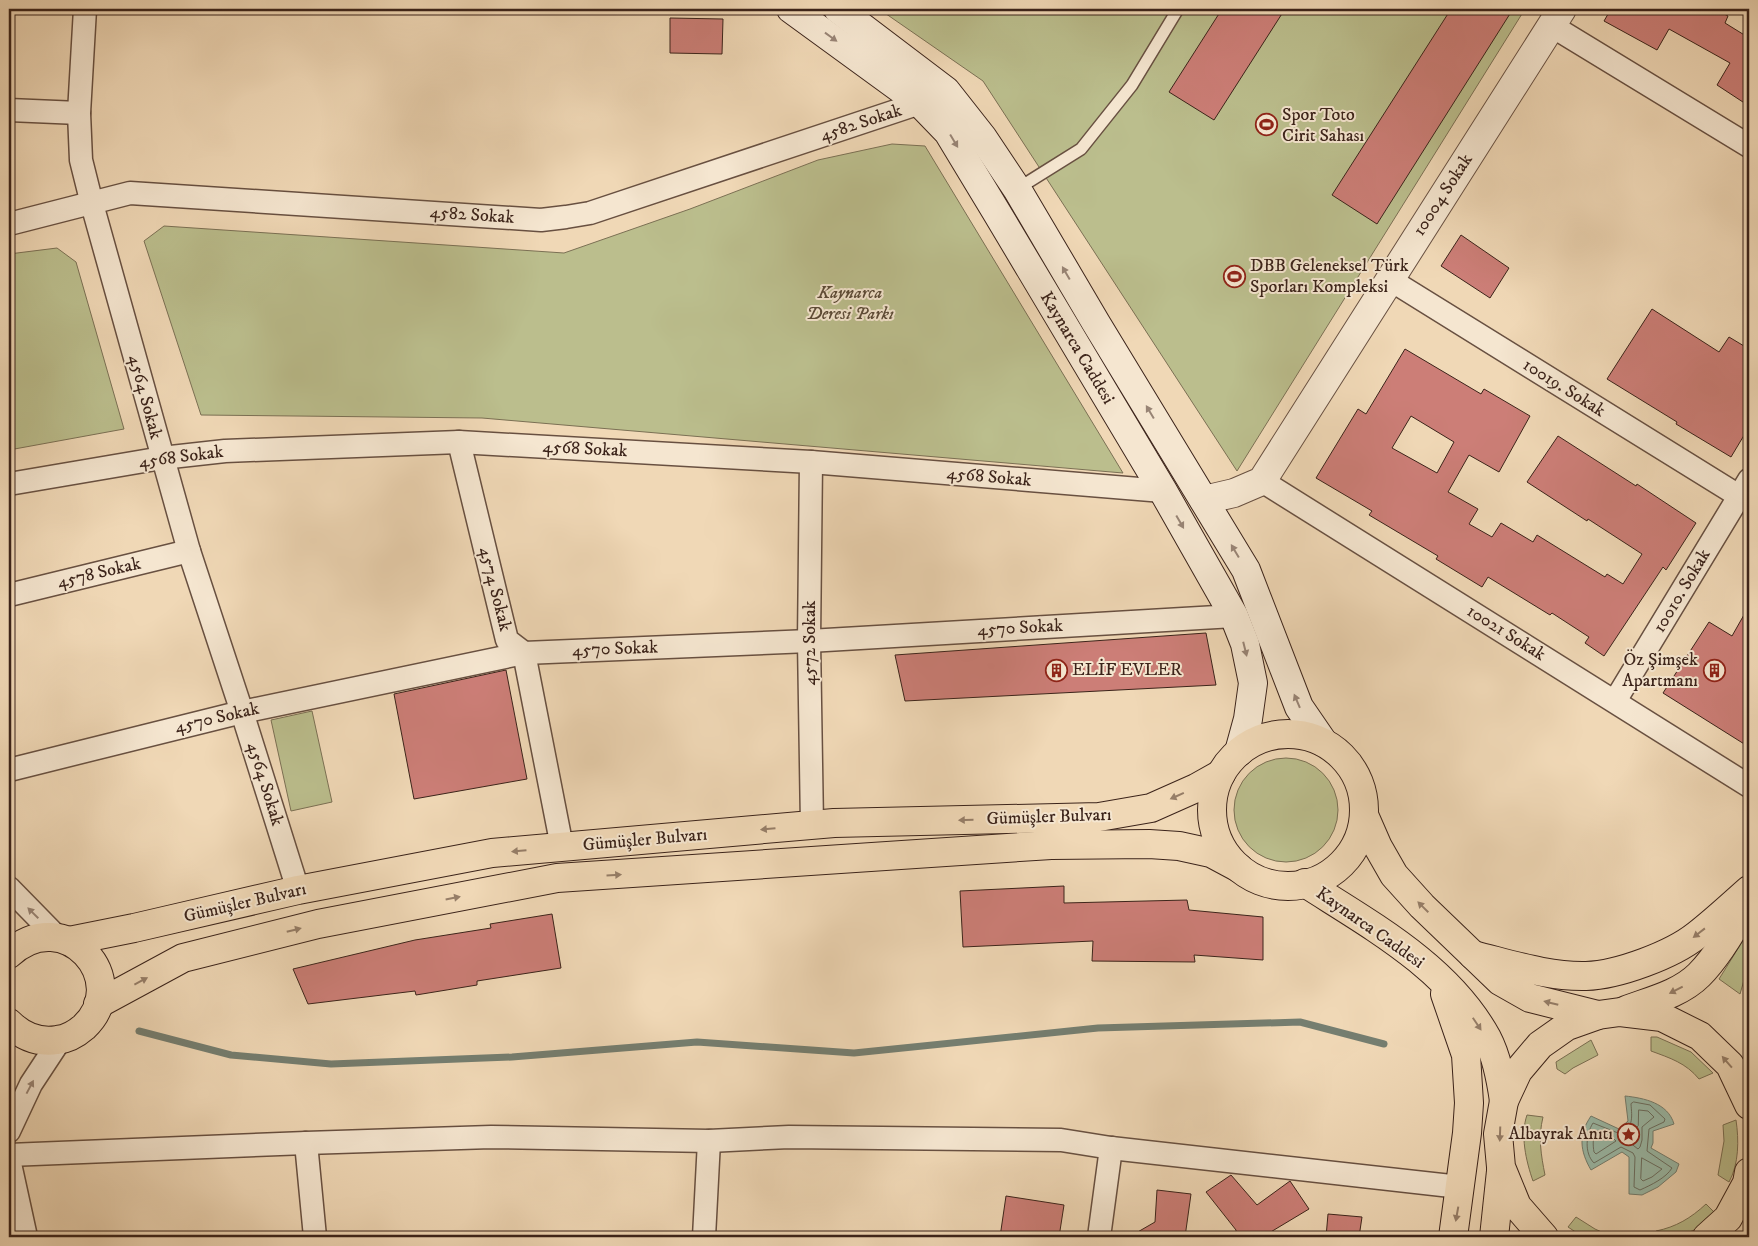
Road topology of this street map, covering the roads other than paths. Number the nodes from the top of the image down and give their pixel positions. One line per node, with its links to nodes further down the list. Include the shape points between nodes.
1 (86, 9): 8 (street, 4564 Sokak)
2 (791, 9): 6 (main road, Kaynarca Caddesi, one-way to 6)
3 (838, 9): 10 (main road, Kaynarca Caddesi, via 946,91 984,138)
4 (1178, 9): 10 (lane, via 1132,84 1081,149)
5 (1557, 17): 9 (street); 13 (main road, 10004 Sokak)
6 (920, 103): 11 (street, 4582 Sokak, via 590,213 566,217 541,220 130,193); 20 (main road, Kaynarca Caddesi, one-way to 20, via 948,132)
7 (9, 110): 8 (street)
8 (79, 113): 11 (street, 4564 Sokak, via 81,160)
9 (1749, 146)
10 (1017, 189): 21 (main road, Kaynarca Caddesi, one-way to 10)
11 (92, 204): 12 (street, 4582 Sokak); 15 (street, 4564 Sokak)
12 (9, 224)
13 (1389, 279): 17 (main road, 10004 Sokak); 19 (street, 10019. Sokak)
14 (459, 442): 15 (street, 4568 Sokak, via 225,451); 16 (street, 4568 Sokak); 26 (street, 4574 Sokak, via 507,640)
15 (162, 458): 18 (street, 4568 Sokak); 22 (street, 4564 Sokak)
16 (811, 462): 20 (street, 4568 Sokak); 25 (street, 4572 Sokak)
17 (1262, 481): 21 (main road, via 1234,493); 27 (street, 10021 Sokak)
18 (9, 484)
19 (1744, 488): 27 (street, 10010. Sokak)
20 (1163, 491): 24 (main road, Kaynarca Caddesi, one-way to 24)
21 (1204, 500): 29 (main road, Kaynarca Caddesi, one-way to 21, via 1299,707 1246,570)
22 (189, 552): 23 (street, 4578 Sokak); 28 (street, 4564 Sokak)
23 (9, 595)
24 (1234, 616): 25 (street, 4570 Sokak); 30 (main road, Kaynarca Caddesi, one-way to 30, via 1245,644 1253,683)
25 (809, 640): 26 (street, 4570 Sokak); 35 (street, 4572 Sokak)
26 (524, 653): 28 (street, 4570 Sokak); 36 (street, 4574 Sokak)
27 (1615, 701): 33 (street, 10021 Sokak)
28 (242, 712): 31 (street, 4570 Sokak); 40 (street, 4564 Sokak)
29 (1323, 742): 30 (main road, Kaynarca Caddesi, via 1300,734 1276,734 1253,742); 34 (main road, Kaynarca Caddesi, via 1343,756 1357,776)
30 (1239, 752): 32 (main road, Kaynarca Caddesi)
31 (9, 770)
32 (1221, 774): 35 (main road, Gümüşler Bulvarı, one-way to 35, via 1151,808 1099,817); 37 (main road, Kaynarca Caddesi, via 1213,800 1213,824 1222,848)
33 (1749, 786)
34 (1364, 815): 38 (main road, Kaynarca Caddesi, via 1363,827 1353,851 1336,870); 45 (main road, Kaynarca Caddesi, one-way to 34, via 1394,875)
35 (812, 825): 36 (main road, Gümüşler Bulvarı, one-way to 36)
36 (562, 847): 40 (main road, Gümüşler Bulvarı, one-way to 40, via 492,853)
37 (1239, 868): 38 (main road, Kaynarca Caddesi, via 1262,881 1287,886); 47 (main road, Gümüşler Bulvarı, one-way to 37, via 184,958 318,924 557,878 1051,845 1179,846 1211,853)
38 (1305, 883): 46 (main road, Kaynarca Caddesi, via 1387,935)
39 (9, 888): 43 (street, one-way to 39)
40 (298, 890): 43 (main road, Gümüşler Bulvarı, via 134,928)
41 (1749, 890): 45 (main road, one-way to 45, via 1696,936 1677,948 1624,970 1586,976 1552,973)
42 (1749, 899): 48 (main road, one-way to 48, via 1730,933 1699,975 1662,997)
43 (63, 939): 44 (main road, Gümüşler Bulvarı, via 36,938); 47 (main road, via 86,953 93,962 100,988)
44 (9, 954)
45 (1473, 955): 48 (main road, Kaynarca Caddesi, one-way to 45, via 1530,998 1500,981)
46 (1440, 978): 52 (main road, Kaynarca Caddesi, one-way to 52, via 1488,1040 1499,1071); 61 (main road, via 1466,1055 1470,1103)
47 (98, 1004): 50 (main road, via 84,1027)
48 (1609, 1014): 52 (main road, via 1567,1026 1540,1045 1518,1071); 53 (main road, Kaynarca Caddesi, one-way to 48, via 1730,1065 1700,1036 1662,1017)
49 (9, 1026): 50 (main road, via 28,1037)
50 (60, 1040): 54 (street, one-way to 50, via 31,1084)
51 (1749, 1097): 53 (main road)
52 (1504, 1101): 59 (main road, one-way to 59, via 1498,1134)
53 (1749, 1104)
54 (9, 1131)
55 (709, 1141): 56 (street, via 492,1138); 57 (street, via 789,1138 1061,1140); 65 (street)
56 (306, 1143): 58 (street); 64 (street)
57 (1111, 1148): 61 (street); 66 (street)
58 (9, 1157): 63 (street)
59 (1502, 1167): 68 (main road); 69 (main road, via 1517,1206)
60 (1749, 1172): 62 (main road)
61 (1460, 1187): 67 (main road, one-way to 67)
62 (1727, 1227): 70 (main road)
63 (26, 1237)
64 (315, 1237)
65 (704, 1237)
66 (1099, 1237)
67 (1453, 1237)
68 (1494, 1237)
69 (1544, 1237)
70 (1708, 1237)

